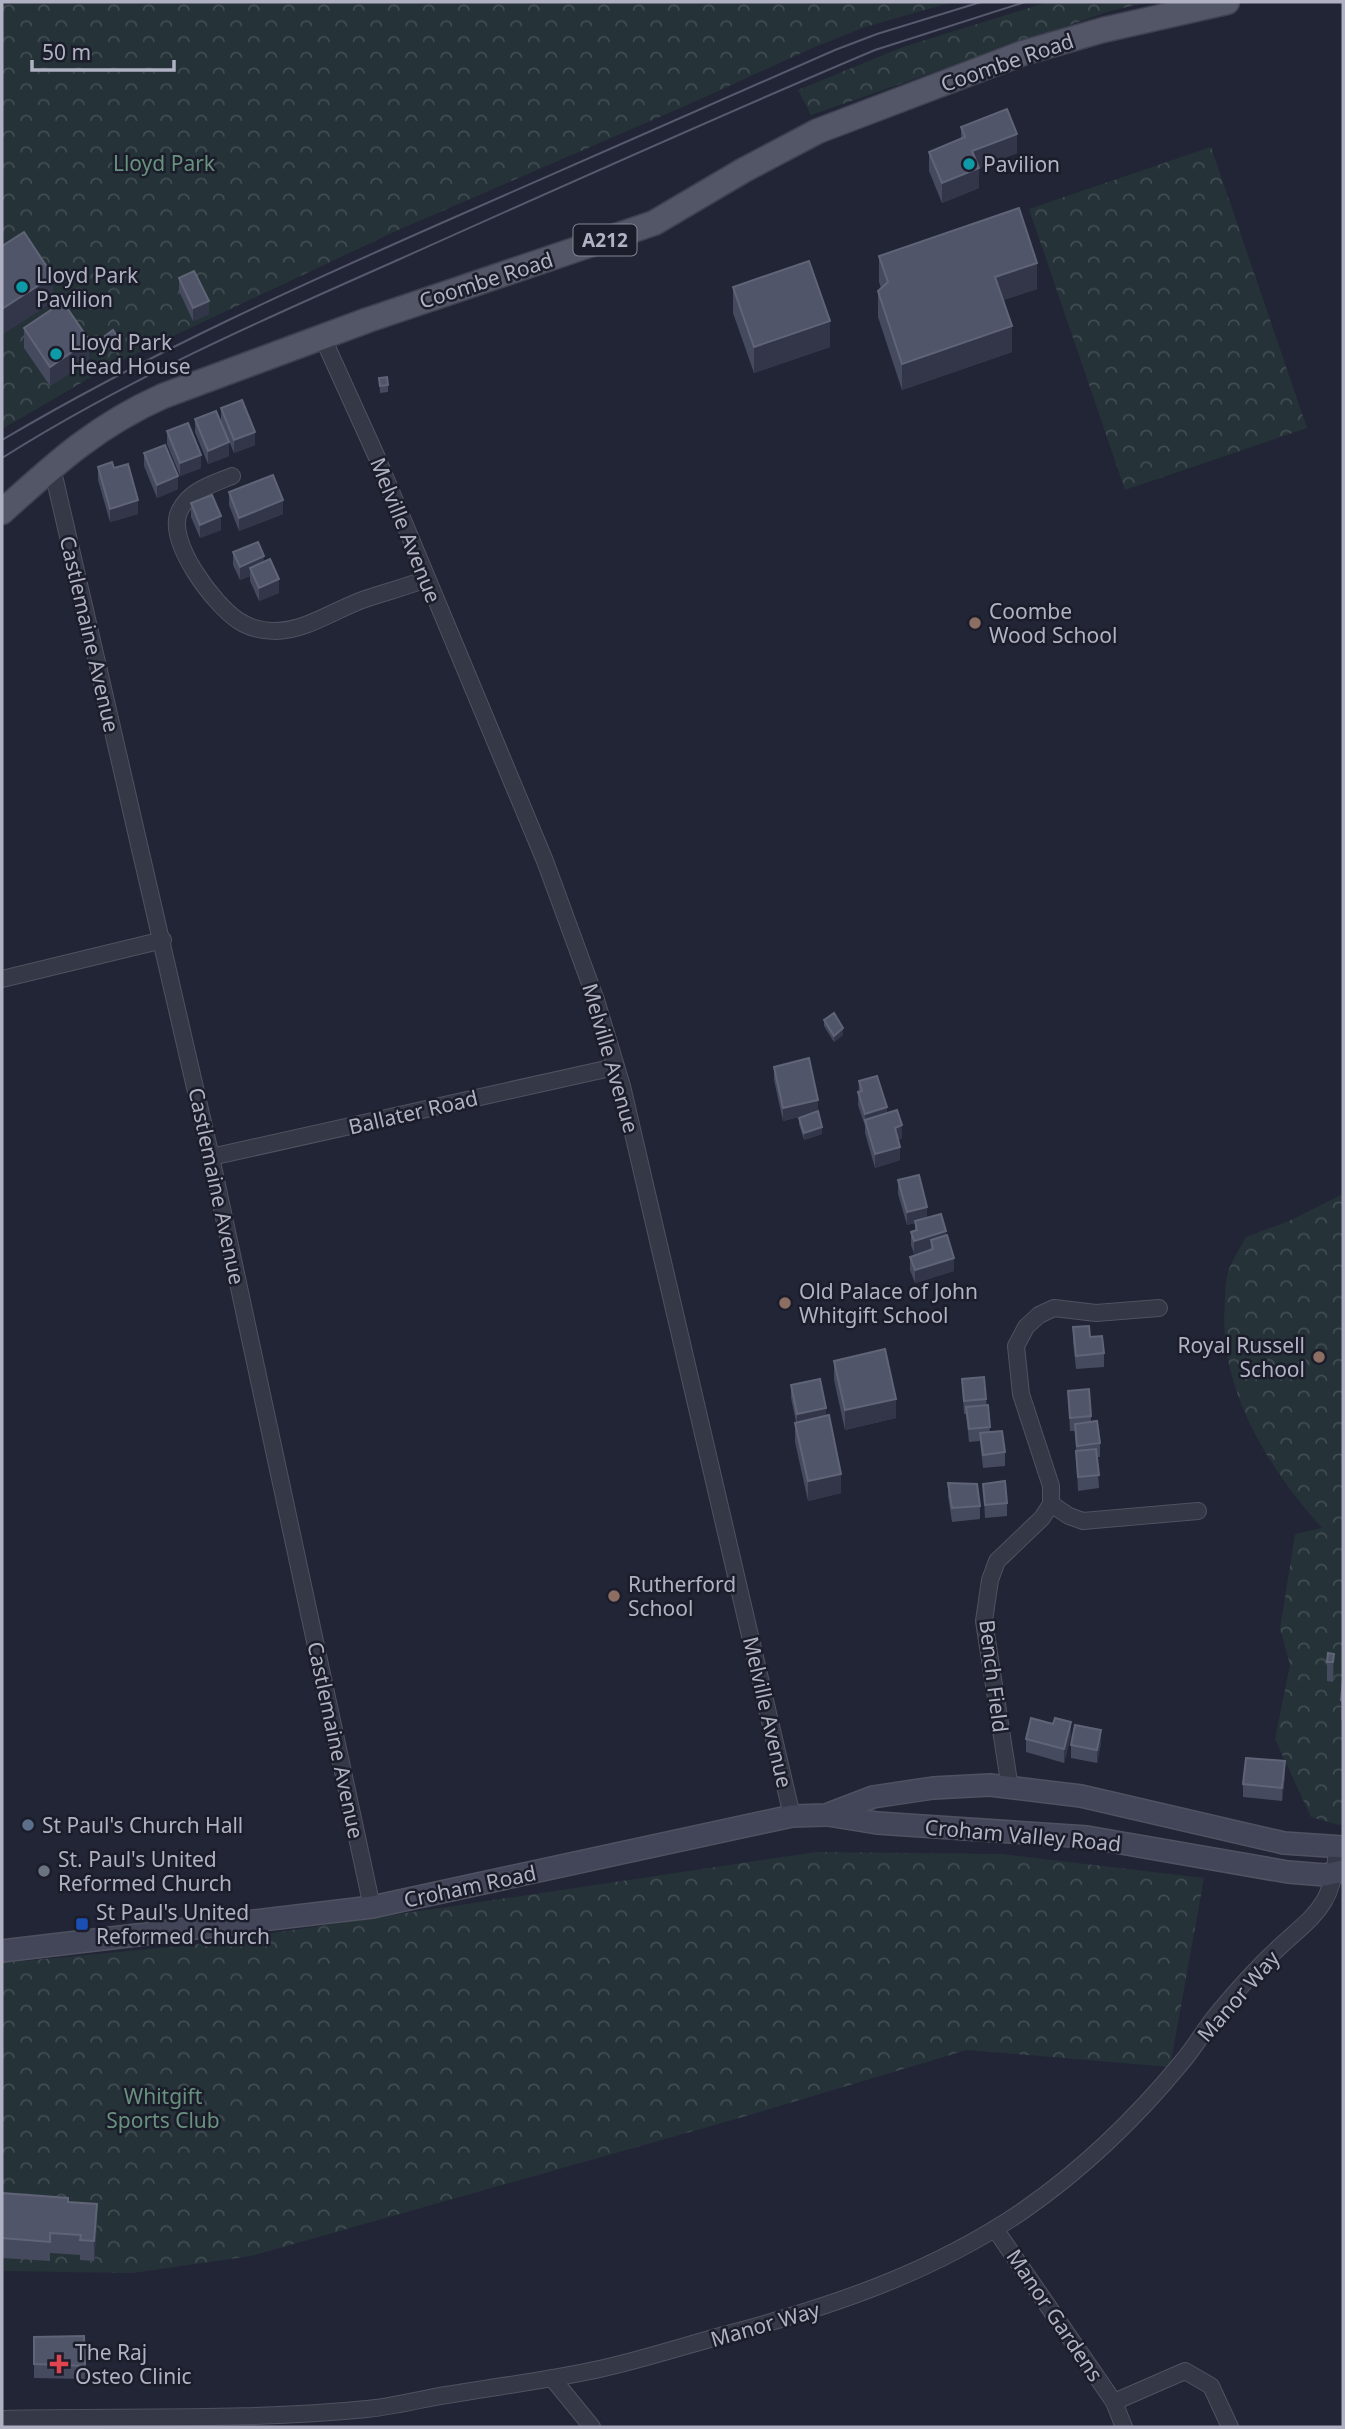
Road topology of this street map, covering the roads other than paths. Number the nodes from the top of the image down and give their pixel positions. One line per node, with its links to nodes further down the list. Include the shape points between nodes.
1 (1227, 2): 2 (main road, Coombe Road / A212, via 1023,53 818,131 654,223)
2 (322, 336): 3 (main road, Coombe Road / A212, via 135,409 95,432); 6 (street, Melville Avenue)
3 (50, 469): 5 (main road, Coombe Road / A212); 7 (street, Castlemaine Avenue)
4 (232, 476): 6 (street, via 186,500 178,513 177,529 190,582 240,622 277,631)
5 (2, 512)
6 (426, 579): 9 (street, Melville Avenue, via 545,861)
7 (163, 940): 8 (street); 10 (street, Castlemaine Avenue)
8 (2, 979)
9 (615, 1066): 10 (street, Ballater Road); 17 (street, Melville Avenue)
10 (211, 1157): 20 (street, Castlemaine Avenue)
11 (1159, 1308): 12 (street, via 1096,1313 1054,1308 1026,1327 1016,1346 1021,1394 1051,1486)
12 (1051, 1504): 13 (street, via 1083,1521); 15 (street, Bench Field, via 997,1561 984,1621)
13 (1198, 1511)
14 (933, 1788): 15 (street, Croham Valley Road); 16 (street, Croham Road, via 873,1797)
15 (1010, 1788): 18 (street, Croham Valley Road, via 1081,1796 1284,1843)
16 (826, 1815): 17 (street, Croham Road); 19 (street, Croham Valley Road, via 877,1823 1087,1837 1289,1872)
17 (792, 1816): 20 (street, Croham Road)
18 (1340, 1847): 19 (street, Manor Way)
19 (1339, 1872): 22 (street, Manor Way, via 1316,1916 1262,1964 1141,2110 1084,2162)
20 (372, 1907): 21 (street, Croham Road)
21 (2, 1951)
22 (995, 2229): 23 (street, Manor Way, via 926,2266 833,2304 620,2364); 24 (street, Manor Gardens)
23 (552, 2378): 25 (street, Manor Way, via 371,2409 255,2416); 26 (street)
24 (1114, 2402): 27 (street, Manor Gardens); 28 (street, Manor Gardens, via 1185,2371 1210,2386)
25 (2, 2419)
26 (592, 2427)
27 (1124, 2427)
28 (1230, 2427)

